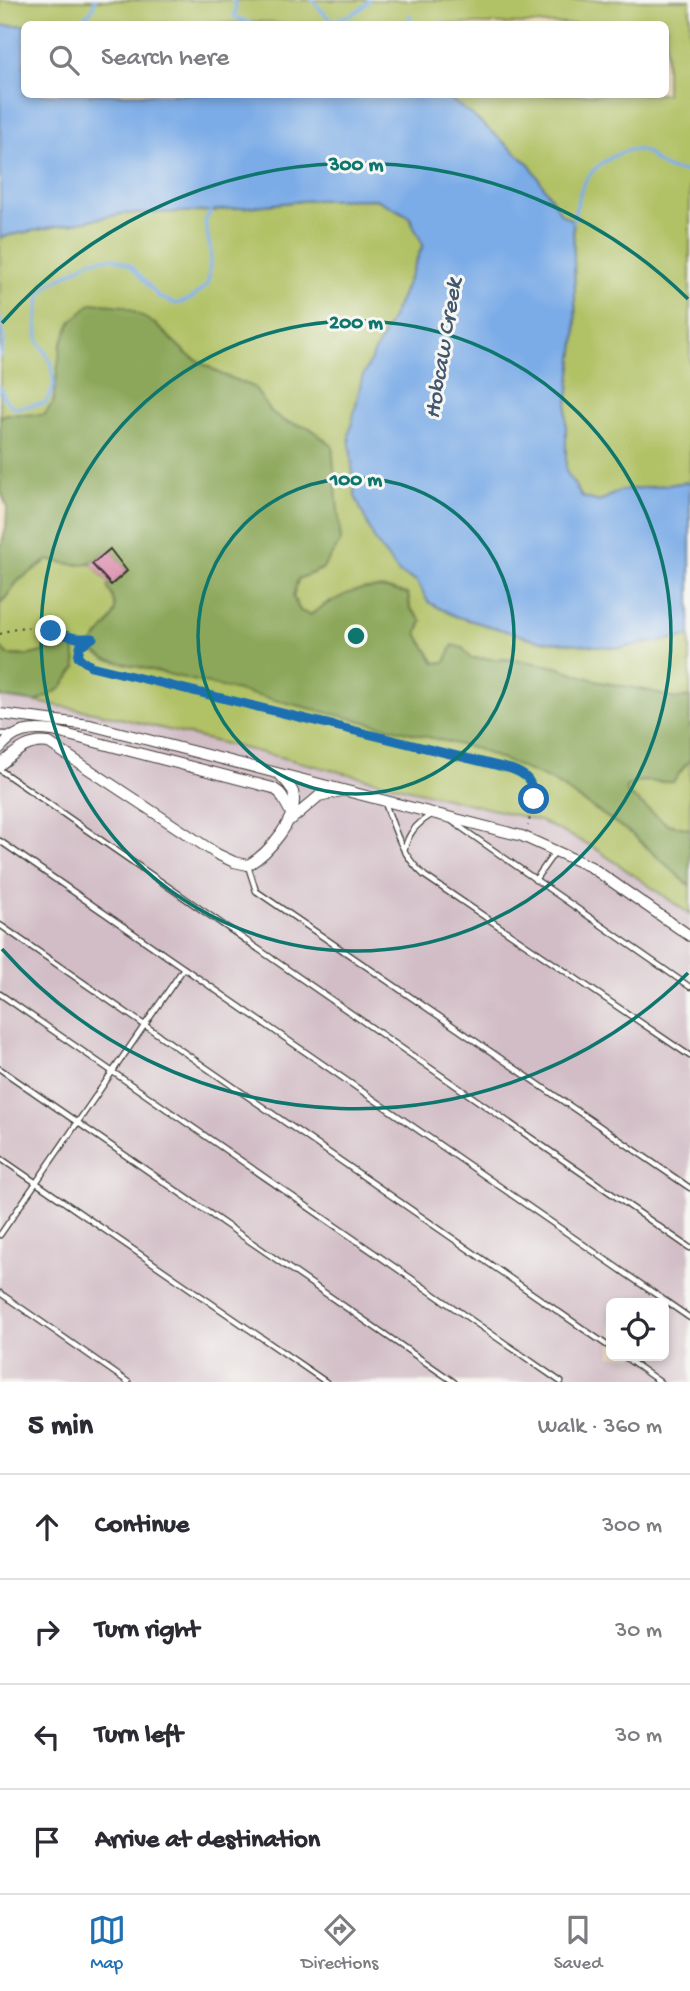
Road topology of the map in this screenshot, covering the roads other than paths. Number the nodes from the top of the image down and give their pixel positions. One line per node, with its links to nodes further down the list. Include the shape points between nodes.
1 (0, 713): 6 (street, via 90,724)
2 (0, 734): 3 (lane)
3 (16, 734): 4 (street); 10 (street, via 53,731 273,788)
4 (0, 748)
5 (0, 767): 16 (street, via 17,750 36,741 49,743 217,854); 32 (lane)
6 (278, 773): 7 (street); 10 (street, via 293,793)
7 (345, 790): 8 (street); 12 (street, via 319,796)
8 (383, 800): 9 (street); 15 (lane)
9 (433, 814): 11 (street); 15 (lane, via 416,825)
10 (292, 815): 12 (street)
11 (447, 817): 14 (street); 17 (lane)
12 (283, 828): 16 (street, via 265,854)
13 (0, 841): 20 (lane)
14 (556, 850): 17 (lane); 19 (street, via 592,867)
15 (404, 852): 24 (lane, via 425,876)
16 (248, 865): 30 (lane, via 256,891)
17 (535, 880): 21 (lane)
18 (0, 925): 23 (lane)
19 (690, 936)
20 (184, 968): 23 (lane); 34 (lane)
21 (690, 986)
22 (0, 994): 26 (lane)
23 (145, 1025): 26 (lane); 35 (lane)
24 (690, 1056)
25 (0, 1069): 27 (lane)
26 (113, 1072): 27 (lane); 40 (lane)
27 (78, 1123): 29 (lane); 39 (lane)
28 (0, 1158): 29 (lane)
29 (36, 1183): 31 (lane); 38 (lane)
30 (690, 1188)
31 (0, 1236)
32 (690, 1248)
33 (0, 1293): 37 (lane)
34 (690, 1318)
35 (606, 1345)
36 (629, 1361): 41 (lane)
37 (128, 1382)
38 (326, 1382)
39 (454, 1382)
40 (561, 1382)
41 (660, 1382)

